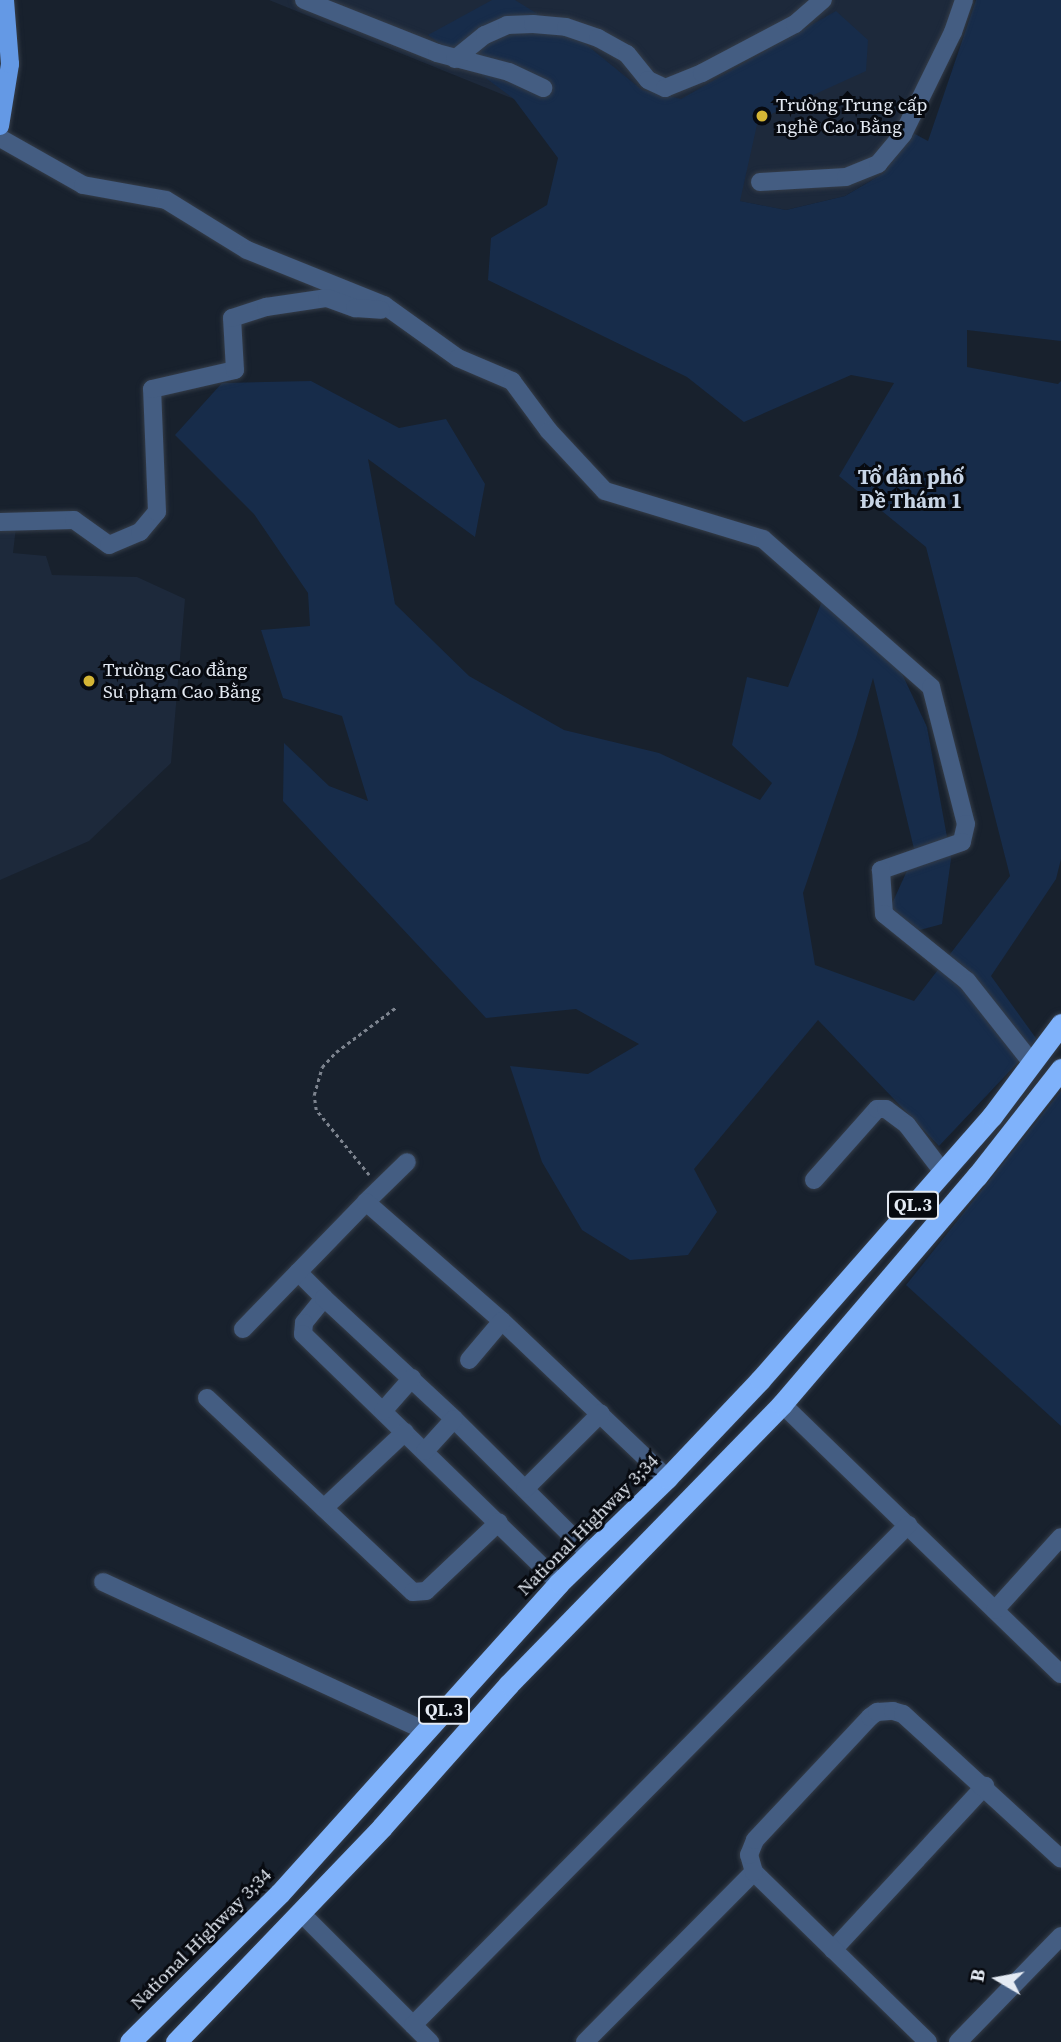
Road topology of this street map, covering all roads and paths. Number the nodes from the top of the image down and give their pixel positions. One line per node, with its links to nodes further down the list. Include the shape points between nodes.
1 (5, 0): 7 (main road, via 10,64)
2 (304, 0): 5 (street)
3 (823, 0): 5 (street, via 795,24 665,88 648,80 627,54 566,27 508,25 485,35)
4 (964, 0): 9 (street, via 903,134 878,164 846,177)
5 (455, 58): 6 (street, via 509,72)
6 (544, 88)
7 (0, 126)
8 (0, 138): 10 (street, via 83,185 166,200 247,250)
9 (760, 182)
10 (392, 311): 11 (street, via 355,308 327,298 266,307 232,318 235,370 152,389 157,512 140,532 109,545 74,520); 15 (street, via 458,358 512,381 549,431 606,491 763,539 931,687 966,824 962,842 881,870 884,914 967,981)
11 (0, 522)
12 (395, 1008): 20 (path, via 335,1052 322,1067 314,1095 316,1110)
13 (1061, 1024): 15 (highway, National Highway 3;34 / QL.3)
14 (1061, 1039): 15 (highway)
15 (1032, 1063): 18 (highway, National Highway 3;34 / QL.3)
16 (1058, 1075): 30 (highway, QL.3)
17 (407, 1162): 20 (street)
18 (942, 1171): 19 (street, via 907,1125 886,1109 877,1109); 28 (highway, National Highway 3;34 / QL.3)
19 (814, 1180)
20 (379, 1189): 21 (street)
21 (366, 1202): 22 (street); 24 (street)
22 (298, 1272): 23 (street); 25 (street)
23 (324, 1297): 27 (street); 31 (street, via 304,1323 303,1334)
24 (502, 1321): 26 (street); 32 (street)
25 (243, 1329)
26 (469, 1360)
27 (412, 1378): 31 (street); 33 (street)
28 (760, 1380): 30 (highway); 36 (highway, National Highway 3;34 / QL.3)
29 (207, 1398): 38 (street)
30 (782, 1404): 40 (street); 48 (highway, QL.3, via 509,1684)
31 (383, 1411): 34 (street)
32 (601, 1412): 36 (street); 37 (street)
33 (454, 1419): 35 (street); 37 (street)
34 (405, 1432): 35 (street); 38 (street)
35 (425, 1451): 39 (street)
36 (667, 1478): 42 (highway, National Highway 3;34 / QL.3)
37 (525, 1489): 42 (street)
38 (324, 1508): 39 (street, via 417,1593 426,1591)
39 (499, 1522): 44 (street)
40 (908, 1525): 45 (street); 56 (street)
41 (1061, 1537): 45 (street)
42 (589, 1553): 44 (highway, National Highway 3;34 / QL.3)
43 (103, 1581): 47 (street)
44 (559, 1583): 47 (highway, National Highway 3;34 / QL.3)
45 (995, 1610): 46 (street)
46 (1061, 1674)
47 (425, 1731): 48 (highway); 55 (highway, National Highway 3;34 / QL.3, via 280,1893)
48 (449, 1752): 52 (highway, QL.3)
49 (985, 1786): 50 (street); 51 (street, via 903,1714 877,1712 755,1840 749,1855); 54 (street)
50 (1061, 1859)
51 (754, 1872): 54 (street); 61 (street)
52 (300, 1912): 56 (street); 59 (highway, QL.3)
53 (1061, 1936): 63 (street)
54 (833, 1950): 62 (street)
55 (169, 2004): 57 (highway, National Highway 3;34 / QL.3); 58 (highway)
56 (413, 2025): 60 (street)
57 (130, 2042)
58 (169, 2042)
59 (176, 2042)
60 (430, 2042)
61 (585, 2042)
62 (928, 2042)
63 (958, 2042)

